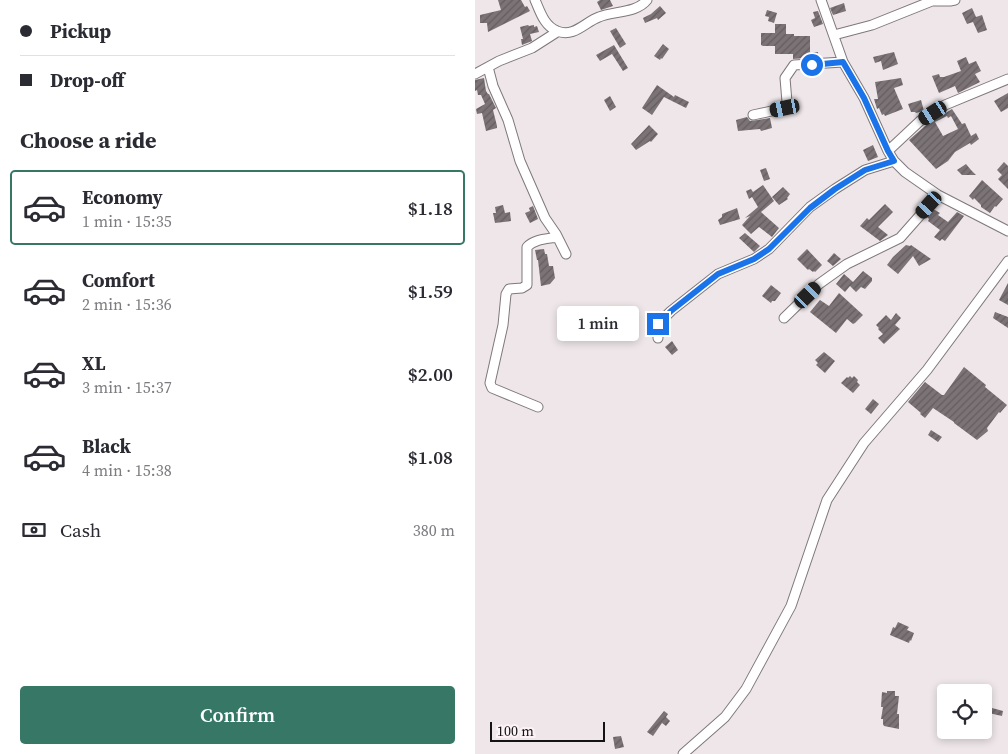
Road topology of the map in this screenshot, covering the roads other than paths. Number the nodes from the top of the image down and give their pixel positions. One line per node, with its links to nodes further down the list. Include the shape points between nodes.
1 (535, 0): 5 (street, via 543,19)
2 (647, 0): 5 (street, via 643,5 595,19 582,29)
3 (821, 0): 6 (street)
4 (955, 0): 6 (street, via 932,1 872,25)
5 (557, 32): 8 (street, via 532,48)
6 (834, 35): 7 (street)
7 (843, 62): 11 (street, via 794,66 785,78 785,108); 12 (street)
8 (488, 67): 9 (street); 16 (street, via 520,161)
9 (475, 74)
10 (1008, 79): 12 (street, via 945,105 920,120)
11 (753, 116)
12 (888, 151): 13 (street)
13 (894, 161): 14 (street); 20 (street, via 865,170 835,189 810,208 769,249 718,274 658,324)
14 (938, 195): 15 (street); 19 (street, via 900,238 847,264 819,284)
15 (1008, 230)
16 (557, 237): 17 (street); 21 (street, via 536,241 527,247 527,284 522,288 509,289 506,294 503,325 490,383 492,388)
17 (566, 254)
18 (1008, 261): 22 (street, via 927,370 864,443 827,500 791,606 746,689 725,717)
19 (784, 318)
20 (658, 338)
21 (538, 407)
22 (683, 754)

